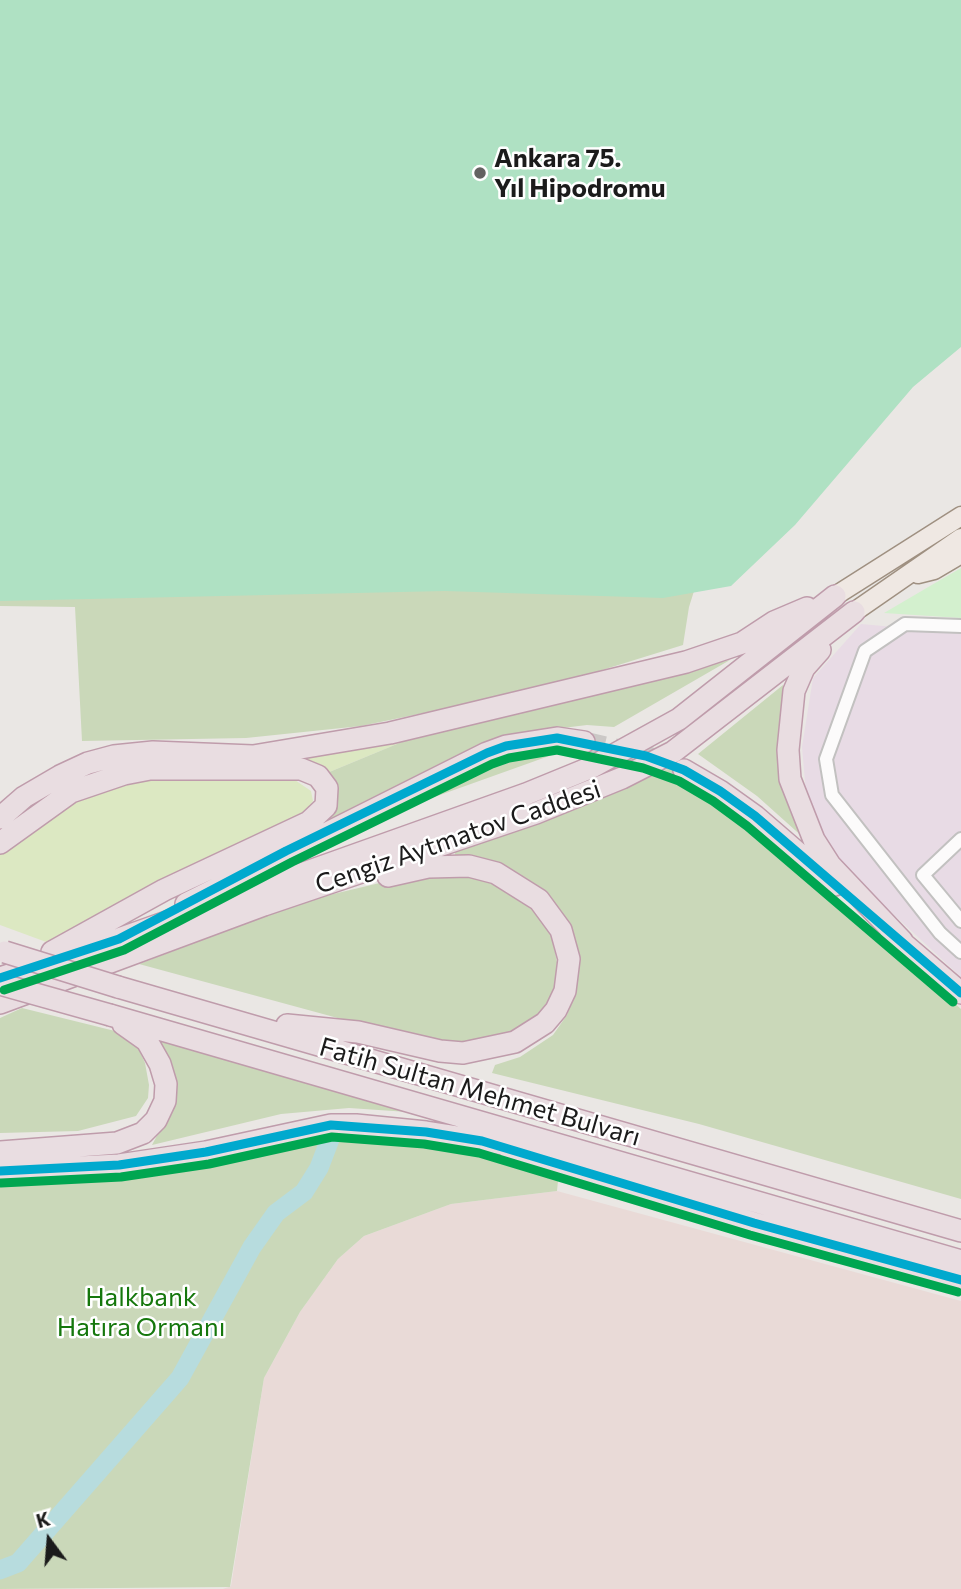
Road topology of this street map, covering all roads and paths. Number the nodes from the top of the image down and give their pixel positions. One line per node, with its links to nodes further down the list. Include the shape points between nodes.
1 (961, 502): 6 (main road, Cengiz Aytmatov Caddesi, via 876,557)
2 (961, 516): 6 (main road, Cengiz Aytmatov Caddesi)
3 (961, 538): 5 (main road, Cengiz Aytmatov Caddesi)
4 (961, 554): 5 (main road, Cengiz Aytmatov Caddesi, via 934,570)
5 (901, 579): 8 (main road, Cengiz Aytmatov Caddesi)
6 (854, 583): 7 (main road, Cengiz Aytmatov Caddesi)
7 (835, 596): 12 (highway, via 715,653 478,714 253,756 153,752 114,756 60,776); 18 (highway, Cengiz Aytmatov Caddesi, via 679,719 592,767)
8 (854, 612): 15 (highway, Cengiz Aytmatov Caddesi, via 652,764 536,813); 19 (highway, via 799,678 790,717 790,779 814,840 830,865)
9 (961, 626): 17 (street, via 905,624 864,651 826,759 832,795)
10 (584, 742): 18 (highway, via 557,738 487,753)
11 (684, 770): 19 (highway, via 755,817)
12 (0, 818)
13 (961, 839): 16 (street, via 923,875)
14 (0, 843): 22 (highway, via 71,792 124,774 161,769 301,769 318,776 327,788 326,806 309,822 164,890)
15 (264, 905): 24 (highway, Cengiz Aytmatov Caddesi); 26 (highway, via 428,867 451,864 489,871 527,891 550,911 568,948 565,991 545,1023 530,1034 515,1042 463,1053 358,1032)
16 (959, 919): 17 (street)
17 (940, 933): 21 (street)
18 (119, 939): 22 (highway, Cengiz Aytmatov Caddesi)
19 (902, 941): 23 (highway)
20 (2, 950): 26 (highway, Fatih Sultan Mehmet Bulvarı, bridge)
21 (961, 952)
22 (4, 978): 25 (highway, Fatih Sultan Mehmet Bulvarı, bridge)
23 (961, 993)
24 (0, 1003)
25 (110, 1015): 28 (highway, via 147,1041 160,1064 165,1101 156,1120 143,1133 117,1143); 30 (highway, Fatih Sultan Mehmet Bulvarı)
26 (233, 1020): 31 (highway, Fatih Sultan Mehmet Bulvarı)
27 (482, 1141): 29 (highway, via 331,1125 119,1165); 30 (highway, via 525,1147 610,1170); 33 (highway)
28 (0, 1152)
29 (0, 1171)
30 (667, 1177): 32 (highway, Fatih Sultan Mehmet Bulvarı)
31 (961, 1231)
32 (961, 1261)
33 (961, 1280)

